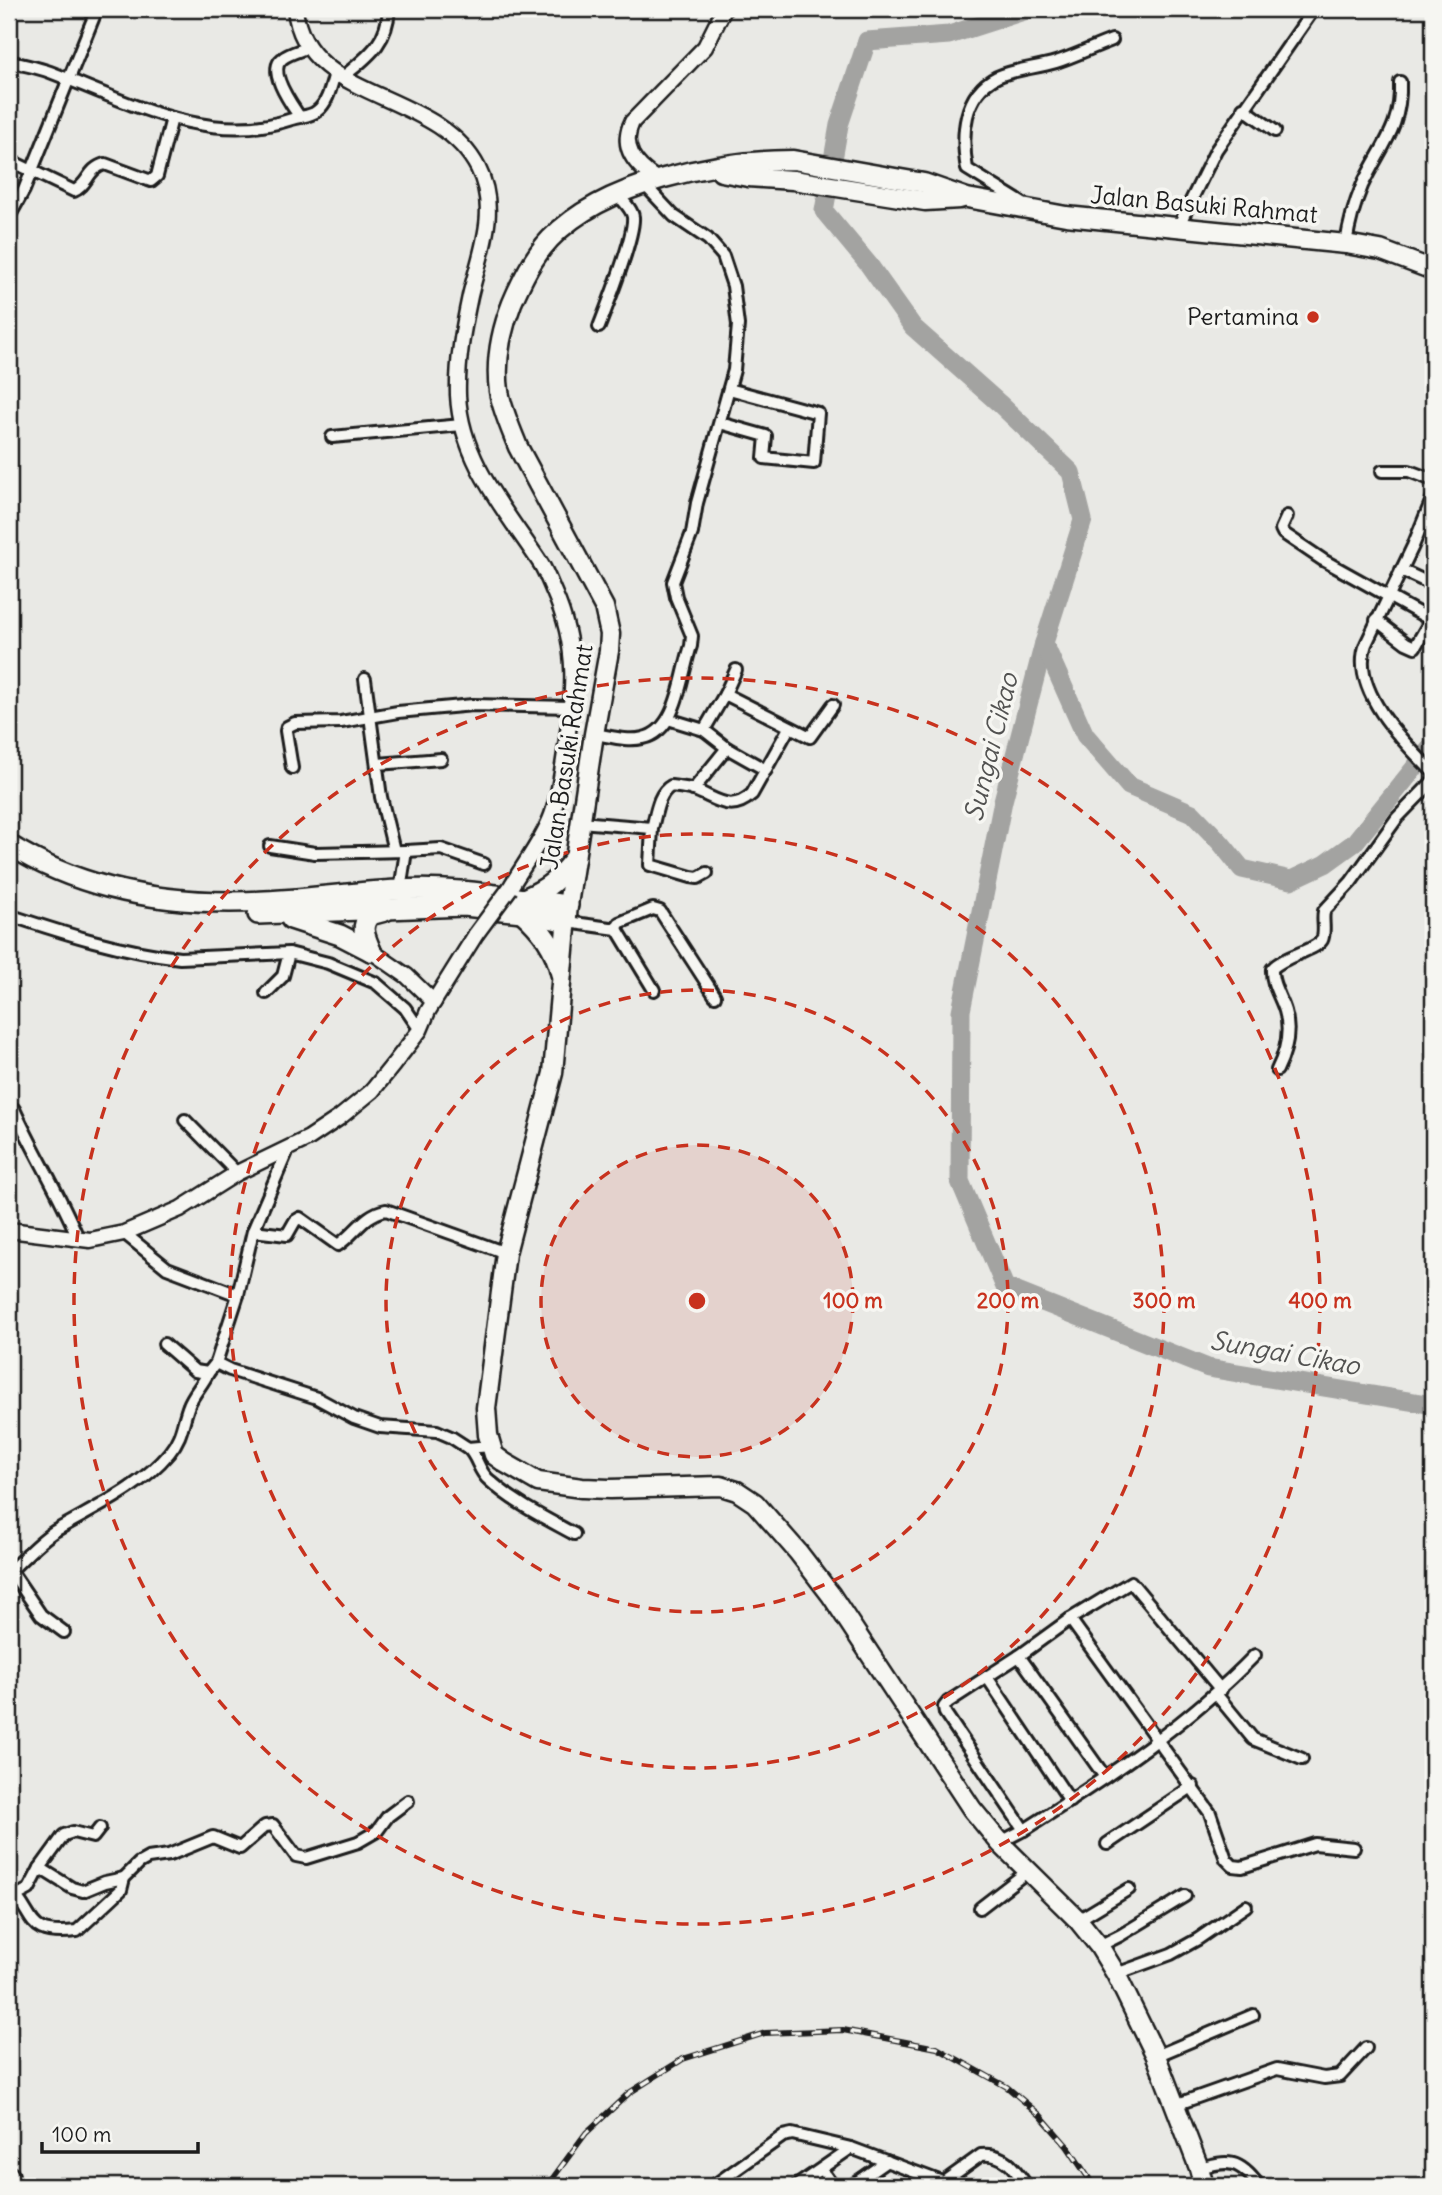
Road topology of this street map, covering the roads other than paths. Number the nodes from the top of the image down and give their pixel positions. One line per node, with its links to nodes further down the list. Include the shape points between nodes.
1 (97, 9): 10 (street)
2 (295, 9): 7 (street)
3 (389, 9): 9 (street, via 386,32 378,46)
4 (724, 9): 17 (street, via 701,53 632,122 627,146)
5 (1314, 9): 12 (street)
6 (1112, 40): 22 (street, via 1058,61 999,76 972,99 965,130 967,169)
7 (309, 47): 9 (street, via 325,67); 13 (street, via 280,60 277,68 279,81)
8 (9, 61): 10 (street)
9 (339, 75): 13 (street, via 324,104 310,115); 30 (street, via 443,128 469,154 483,183 489,212 487,232 460,352 458,395)
10 (70, 80): 14 (street); 19 (street)
11 (1400, 82): 25 (street, via 1394,129 1362,187)
12 (1243, 108): 15 (street); 24 (street, via 1205,169)
13 (299, 116): 14 (street, via 268,126 227,127)
14 (172, 118): 19 (street, via 151,181 104,164 91,170 82,187 74,191)
15 (1275, 131)
16 (9, 160): 19 (street)
17 (637, 164): 20 (street); 20 (street)
18 (705, 168): 20 (highway, Jalan Basuki Rahmat); 21 (highway, Jalan Basuki Rahmat, via 925,201); 21 (highway, Jalan Basuki Rahmat, via 793,160 924,183)
19 (33, 170): 23 (street)
20 (637, 187): 27 (street, via 627,247); 28 (street, via 715,246 727,266 738,325); 50 (highway, Jalan Basuki Rahmat, via 567,225 533,261 511,307 498,370 499,394 518,447 609,620 607,670)
21 (967, 198): 22 (highway, Jalan Basuki Rahmat)
22 (1030, 208): 24 (highway, Jalan Basuki Rahmat)
23 (9, 217)
24 (1178, 228): 25 (highway, Jalan Basuki Rahmat)
25 (1346, 244): 26 (highway, Jalan Basuki Rahmat, via 1380,250)
26 (1433, 270)
27 (599, 327)
28 (729, 389): 29 (street); 29 (street, via 818,413 814,463 765,458 766,436)
29 (720, 423): 47 (street, via 692,533 673,582 692,636 675,706)
30 (463, 425): 31 (street); 45 (street, via 496,500 542,565 559,603 572,651)
31 (332, 438)
32 (1382, 471): 33 (street, via 1409,471)
33 (1433, 480)
34 (1433, 498): 36 (street)
35 (1287, 516): 38 (street, via 1283,533)
36 (1401, 570): 37 (street); 38 (street)
37 (1433, 585)
38 (1388, 597): 39 (street); 40 (street)
39 (1432, 618): 40 (street, via 1415,647)
40 (1376, 620): 56 (street, via 1363,652 1364,676 1378,708)
41 (736, 670): 43 (street)
42 (365, 679): 46 (street)
43 (725, 694): 48 (street); 49 (street)
44 (833, 705): 48 (street, via 810,737)
45 (572, 707): 46 (street, via 473,705); 70 (street, via 552,816)
46 (370, 717): 53 (street); 54 (street, via 290,724 286,731)
47 (667, 719): 49 (street); 50 (street, via 657,732 644,738)
48 (789, 728): 55 (street)
49 (704, 730): 51 (street)
50 (594, 734): 59 (highway, Jalan Basuki Rahmat)
51 (727, 748): 55 (street); 58 (street)
52 (442, 760): 53 (street)
53 (378, 764): 64 (street)
54 (292, 768)
55 (766, 770): 58 (street, via 752,794 738,803 724,804)
56 (1431, 770)
57 (1433, 781): 84 (street, via 1397,818 1328,906 1319,944 1272,969 1287,1032)
58 (693, 790): 60 (street, via 665,789)
59 (580, 822): 60 (street); 66 (highway, Jalan Basuki Rahmat)
60 (652, 828): 68 (street, via 650,865 698,878)
61 (9, 845): 69 (highway, via 85,882 155,897 262,901)
62 (270, 846): 64 (street, via 315,853)
63 (406, 850): 64 (street); 67 (street, via 441,849); 69 (street)
64 (394, 851)
65 (9, 855): 72 (highway, via 82,890 156,908)
66 (575, 858): 70 (highway, via 547,889); 73 (highway, Jalan Basuki Rahmat)
67 (484, 864)
68 (707, 873)
69 (400, 890): 70 (highway, via 468,891)
70 (518, 899): 71 (highway); 73 (highway); 78 (highway, via 542,930); 82 (street, bridge, via 475,934)
71 (394, 909): 72 (highway); 76 (highway, via 366,919 363,933)
72 (267, 914): 76 (highway, via 309,923)
73 (568, 914): 75 (street); 78 (highway, Jalan Basuki Rahmat)
74 (9, 915): 77 (street, via 164,956)
75 (617, 929): 79 (street); 81 (street, via 630,918 653,909 660,911)
76 (371, 951): 82 (street)
77 (289, 953): 80 (street, via 284,976); 83 (street, via 373,981 405,1009)
78 (561, 974): 93 (highway, Jalan Basuki Rahmat, via 550,1094)
79 (654, 990)
80 (267, 993)
81 (715, 996)
82 (434, 1002): 83 (street)
83 (420, 1030): 87 (street, via 372,1091 339,1118)
84 (1277, 1070)
85 (14, 1109): 92 (street)
86 (186, 1120): 88 (street)
87 (289, 1147): 88 (street); 90 (street)
88 (237, 1173): 91 (street, via 180,1209)
89 (9, 1230): 92 (street)
90 (253, 1231): 93 (street, via 287,1235 300,1218 338,1245 367,1219 386,1210); 94 (street)
91 (124, 1233): 92 (street); 94 (street, via 167,1268)
92 (78, 1238)
93 (506, 1253): 98 (highway, Jalan Basuki Rahmat, via 486,1408)
94 (238, 1295): 96 (street)
95 (164, 1344): 97 (street, via 195,1371)
96 (216, 1363): 97 (street); 99 (street, via 317,1398 380,1427 437,1431)
97 (208, 1373): 101 (street, via 189,1404 181,1434 159,1465 97,1509 55,1531)
98 (490, 1446): 99 (street); 116 (highway, via 494,1455 538,1482 617,1489 721,1486 755,1503 831,1595 972,1809)
99 (468, 1448): 100 (street, via 488,1480 529,1511)
100 (574, 1534)
101 (10, 1569): 103 (street, via 41,1615)
102 (1070, 1619): 104 (street); 107 (street, via 1131,1582); 108 (street)
103 (64, 1632)
104 (1019, 1656): 106 (street); 110 (street)
105 (1255, 1656): 107 (street)
106 (988, 1677): 113 (street); 115 (street, via 948,1702 945,1713)
107 (1219, 1692): 108 (street); 109 (street, via 1253,1739)
108 (1159, 1740): 110 (street); 111 (street)
109 (1303, 1759)
110 (1105, 1777): 113 (street)
111 (1193, 1786): 117 (street); 118 (street, via 1210,1812 1226,1859 1233,1866 1315,1844)
112 (408, 1801): 121 (street, via 377,1831 358,1842 306,1858 296,1856 269,1825 240,1848 221,1839 205,1839 148,1858)
113 (1070, 1801): 115 (street)
114 (100, 1828): 119 (street, via 93,1837 73,1832 64,1835)
115 (1024, 1830): 116 (street)
116 (1000, 1843): 120 (highway)
117 (1107, 1844)
118 (1354, 1848)
119 (40, 1868): 121 (street, via 83,1891); 123 (street, via 29,1889)
120 (1028, 1871): 126 (street); 127 (highway)
121 (124, 1878): 123 (street, via 121,1890 77,1931 40,1930)
122 (1129, 1889): 127 (street)
123 (13, 1892)
124 (1185, 1896): 128 (street)
125 (1245, 1906): 129 (street, via 1171,1954)
126 (979, 1908)
127 (1077, 1920): 128 (highway)
128 (1099, 1946): 129 (highway)
129 (1116, 1974): 132 (highway)
130 (1252, 2015): 132 (street)
131 (1366, 2048): 133 (street, via 1340,2076 1324,2078 1277,2069)
132 (1156, 2056): 133 (highway)
133 (1175, 2105): 136 (highway)
134 (850, 2148): 135 (street); 141 (street, via 783,2136); 142 (street)
135 (887, 2161): 139 (street); 144 (street)
136 (1199, 2168): 146 (highway); 147 (street, via 1230,2161)
137 (825, 2175): 143 (street)
138 (9, 2176): 140 (highway)
139 (946, 2183): 145 (street, via 981,2155 992,2155 1011,2165)
140 (10, 2186)
141 (713, 2186)
142 (796, 2186)
143 (833, 2186)
144 (851, 2186)
145 (1027, 2186)
146 (1204, 2186)
147 (1259, 2186)

